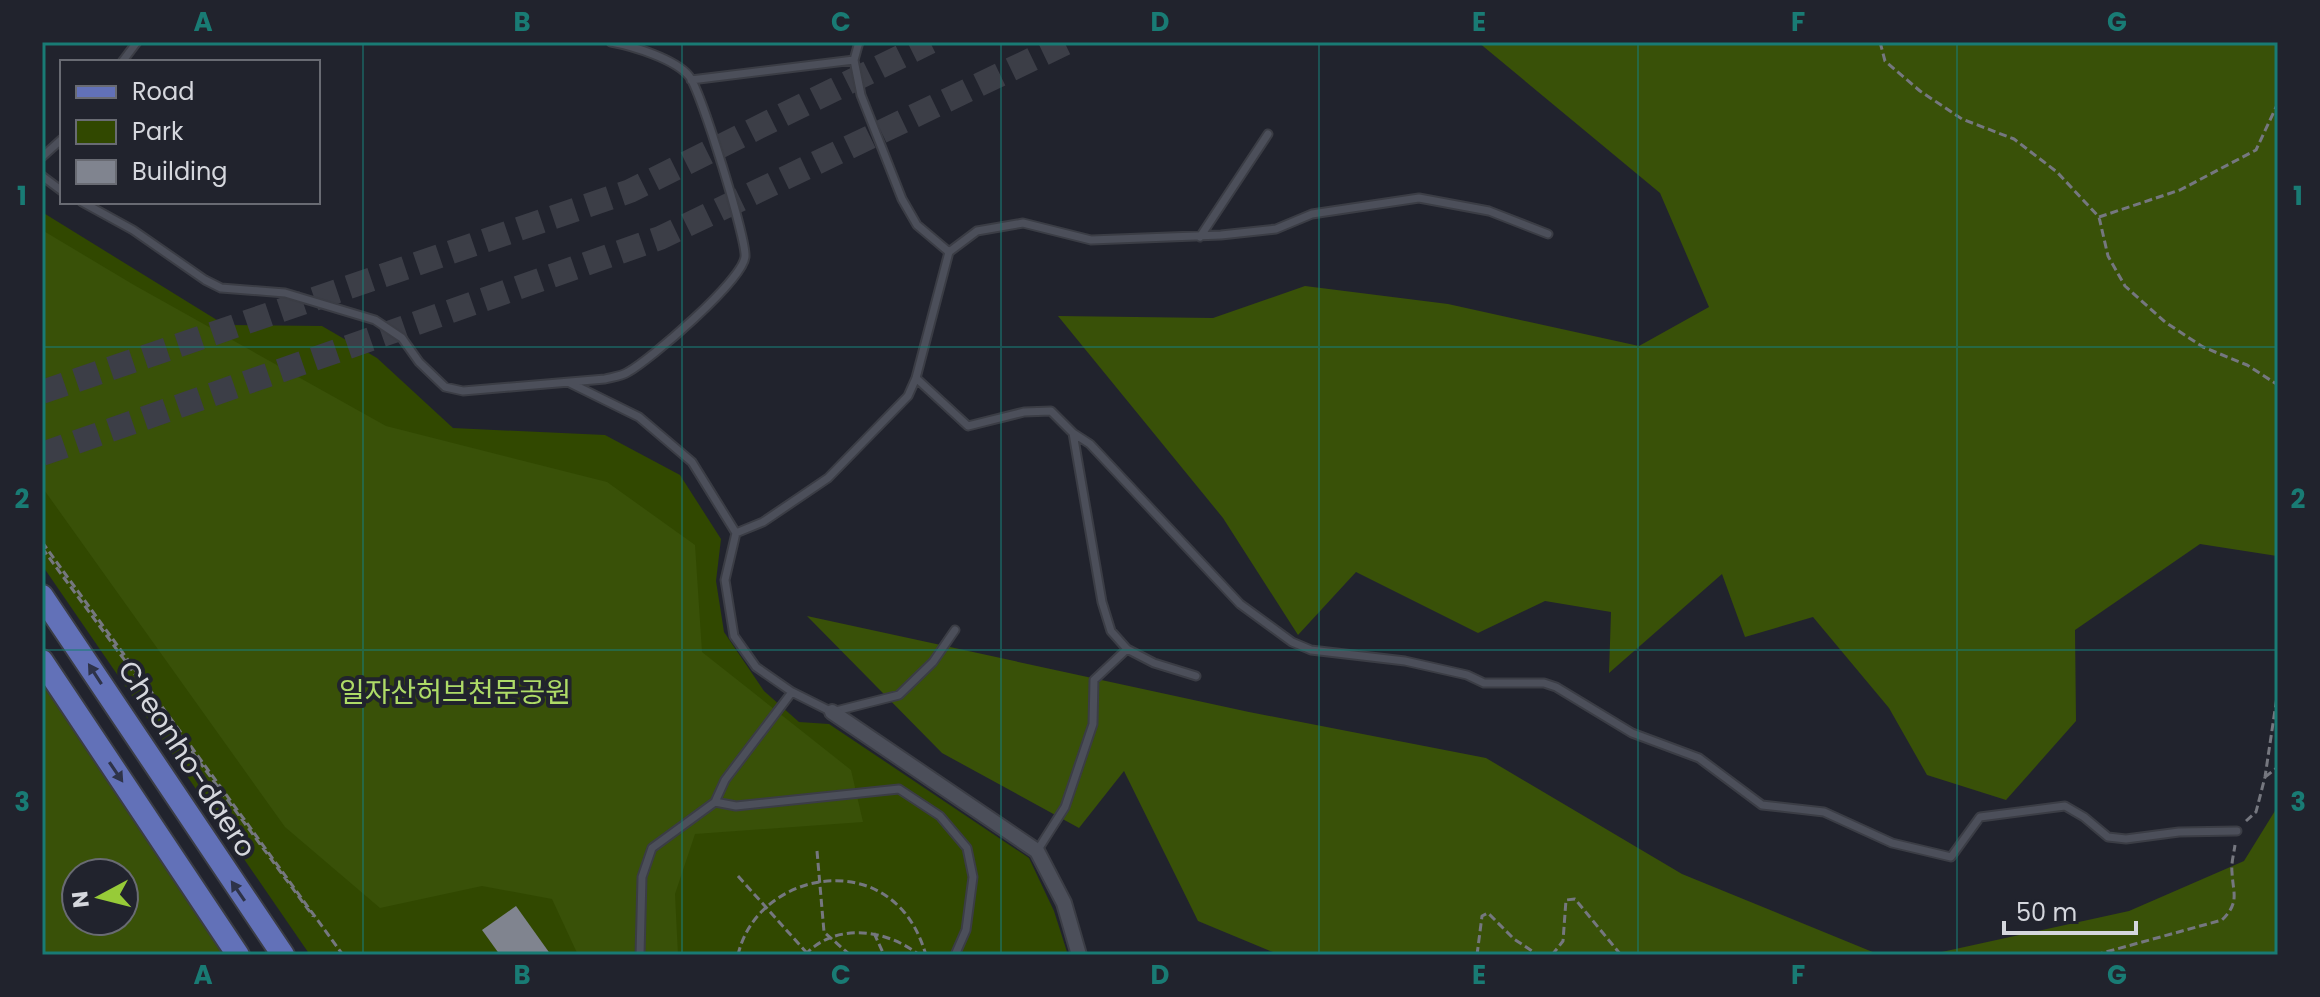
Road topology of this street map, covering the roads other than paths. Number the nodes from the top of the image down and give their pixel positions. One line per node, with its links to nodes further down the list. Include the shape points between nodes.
1 (137, 42): 4 (lane)
2 (611, 42): 6 (lane, via 664,60)
3 (859, 42): 5 (lane)
4 (124, 60)
5 (854, 60): 6 (lane); 15 (lane, via 861,95 902,199 917,225)
6 (691, 80): 17 (lane, via 707,114 741,232 745,256 740,273 626,374)
7 (1268, 134): 14 (lane)
8 (60, 141): 9 (lane)
9 (42, 157)
10 (42, 176): 11 (lane)
11 (60, 190)
12 (86, 204): 17 (lane, via 221,288 285,293 375,320 402,338 445,387 463,391)
13 (1548, 234): 14 (lane, via 1489,211 1419,198 1312,214 1276,229)
14 (1200, 237): 15 (lane, via 1091,240 1023,223 977,231)
15 (949, 252): 16 (lane)
16 (916, 378): 18 (lane, via 968,426 1051,411); 19 (lane, via 908,396 828,478 763,522)
17 (568, 382): 19 (lane, via 639,417 692,462)
18 (1073, 433): 22 (lane, via 1102,602 1111,631); 28 (lane, via 1090,444 1240,604 1292,642 1311,650 1405,661 1484,683 1556,687 1632,733 1699,758 1762,805 1824,812 1892,843 1951,857 1980,817 2038,808 2065,806 2108,837)
19 (736, 533): 25 (lane, via 725,580 734,636 756,667)
20 (42, 596): 31 (main road, Cheonho-daero, one-way to 20)
21 (955, 630): 26 (lane, via 933,662 899,695)
22 (1127, 649): 24 (lane); 29 (lane, via 1094,680 1093,724 1065,807)
23 (42, 661): 30 (main road, one-way to 30)
24 (1196, 676)
25 (792, 692): 26 (lane); 27 (lane, via 725,780)
26 (832, 712): 29 (street)
27 (715, 802): 32 (lane, via 652,848 642,877); 33 (lane, via 736,806 899,789 940,816 967,848 973,877 966,930)
28 (2237, 831)
29 (1037, 851): 34 (street, via 1064,903)
30 (238, 955)
31 (283, 955)
32 (640, 955)
33 (955, 955)
34 (1079, 955)

